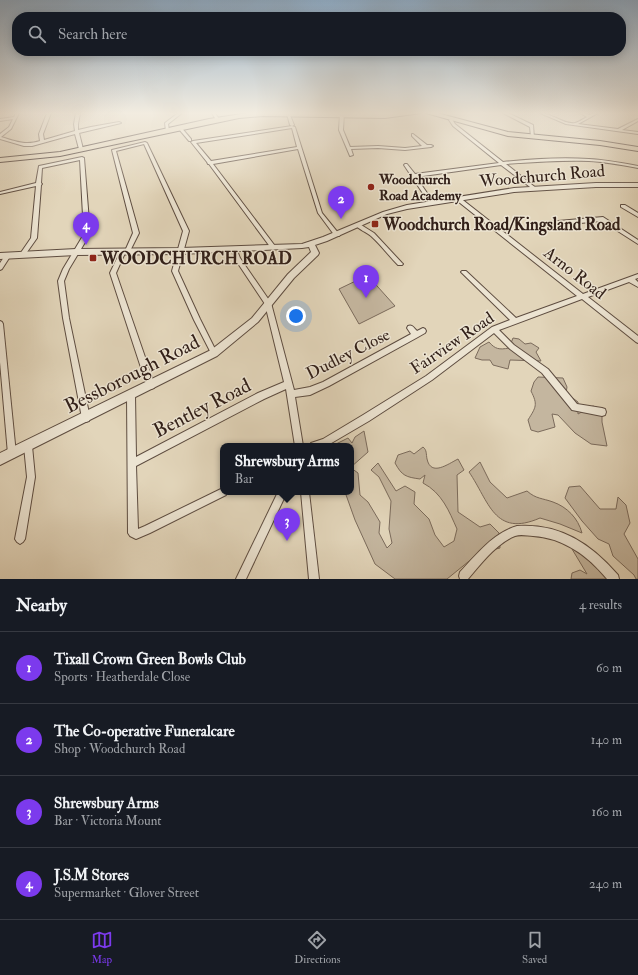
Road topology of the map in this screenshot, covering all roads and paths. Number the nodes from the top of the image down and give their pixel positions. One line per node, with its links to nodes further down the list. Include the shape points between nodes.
1 (9, 140): 12 (street, via 24,145)
2 (49, 140): 12 (street)
3 (79, 140): 17 (street)
4 (122, 140): 17 (highway)
5 (199, 140): 11 (street)
6 (296, 140): 15 (street)
7 (346, 140): 16 (street)
8 (420, 140): 13 (street)
9 (473, 140): 22 (street)
10 (567, 140): 18 (highway)
11 (192, 141): 21 (street)
12 (42, 142)
13 (425, 146): 14 (street); 16 (street, via 405,149)
14 (432, 146)
15 (299, 148): 21 (street); 36 (street, via 320,214)
16 (349, 148): 19 (street)
17 (81, 149): 20 (highway, via 32,158)
18 (638, 149)
19 (351, 155)
20 (0, 160)
21 (209, 163): 39 (street)
22 (502, 163): 24 (street, via 556,159 588,160); 25 (street); 28 (street)
23 (406, 165): 25 (street)
24 (638, 167)
25 (413, 176): 31 (street)
26 (40, 184): 29 (street); 42 (street, via 40,167 82,158 87,234); 44 (street, via 34,238)
27 (638, 185): 28 (street, Woodchurch Road)
28 (534, 189): 30 (street, Woodchurch Road)
29 (0, 193)
30 (457, 198): 31 (street, Woodchurch Road); 53 (street, Arno Road)
31 (432, 202): 35 (street, Woodchurch Road, via 385,213)
32 (623, 206): 33 (street)
33 (638, 215)
34 (547, 224): 37 (street, via 603,219)
35 (358, 225): 36 (street, Woodchurch Road); 47 (street, via 372,234)
36 (337, 235): 38 (street, Woodchurch Road)
37 (638, 242)
38 (310, 244): 39 (street, Woodchurch Road); 54 (street, Bessborough Road, via 315,253)
39 (273, 248): 40 (street, Woodchurch Road)
40 (234, 249): 41 (street, Woodchurch Road); 54 (street, via 237,258)
41 (180, 251): 43 (street, Woodchurch Road); 43 (street, via 186,231 145,143 114,150 136,233); 60 (street, via 175,271)
42 (76, 252): 43 (street, Woodchurch Road); 44 (street, Woodchurch Road); 66 (street, via 61,281)
43 (125, 252): 62 (street, via 113,273)
44 (23, 254): 45 (street, Woodchurch Road)
45 (8, 255): 46 (street, Woodchurch Road); 48 (street)
46 (0, 256)
47 (400, 264)
48 (0, 268)
49 (464, 272): 55 (street)
50 (638, 276): 51 (street, Fairview Road)
51 (630, 279): 52 (street); 53 (street, Fairview Road)
52 (638, 285)
53 (582, 296): 55 (street, Fairview Road); 59 (street, Arno Road)
54 (268, 303): 60 (street, Bessborough Road, via 254,320); 61 (street)
55 (515, 321): 58 (street, Fairview Road)
56 (0, 324): 70 (street)
57 (410, 328): 63 (street, Dudley Close, via 420,333 326,384 310,391)
58 (494, 329): 65 (street, via 512,347 546,371 575,407); 68 (street, Fairview Road, via 429,378)
59 (638, 340)
60 (214, 353): 62 (street, Bessborough Road)
61 (288, 384): 63 (street); 72 (street, Bentley Road)
62 (151, 386): 64 (street, Bessborough Road)
63 (291, 394): 67 (street)
64 (131, 395): 66 (street, Bessborough Road); 72 (street)
65 (602, 412)
66 (86, 418): 69 (street, Bessborough Road)
67 (299, 443)
68 (322, 443)
69 (28, 446): 70 (street, Bessborough Road); 76 (street, via 31,477)
70 (12, 454): 71 (street, Bessborough Road)
71 (0, 459)
72 (132, 464): 73 (street, via 133,533 147,530)
73 (220, 494)
74 (282, 495): 78 (street)
75 (305, 495): 79 (street)
76 (20, 539)
77 (464, 576): 80 (street, via 489,547 515,531 541,530 567,538 603,565)
78 (241, 579)
79 (314, 579)
80 (614, 579)

